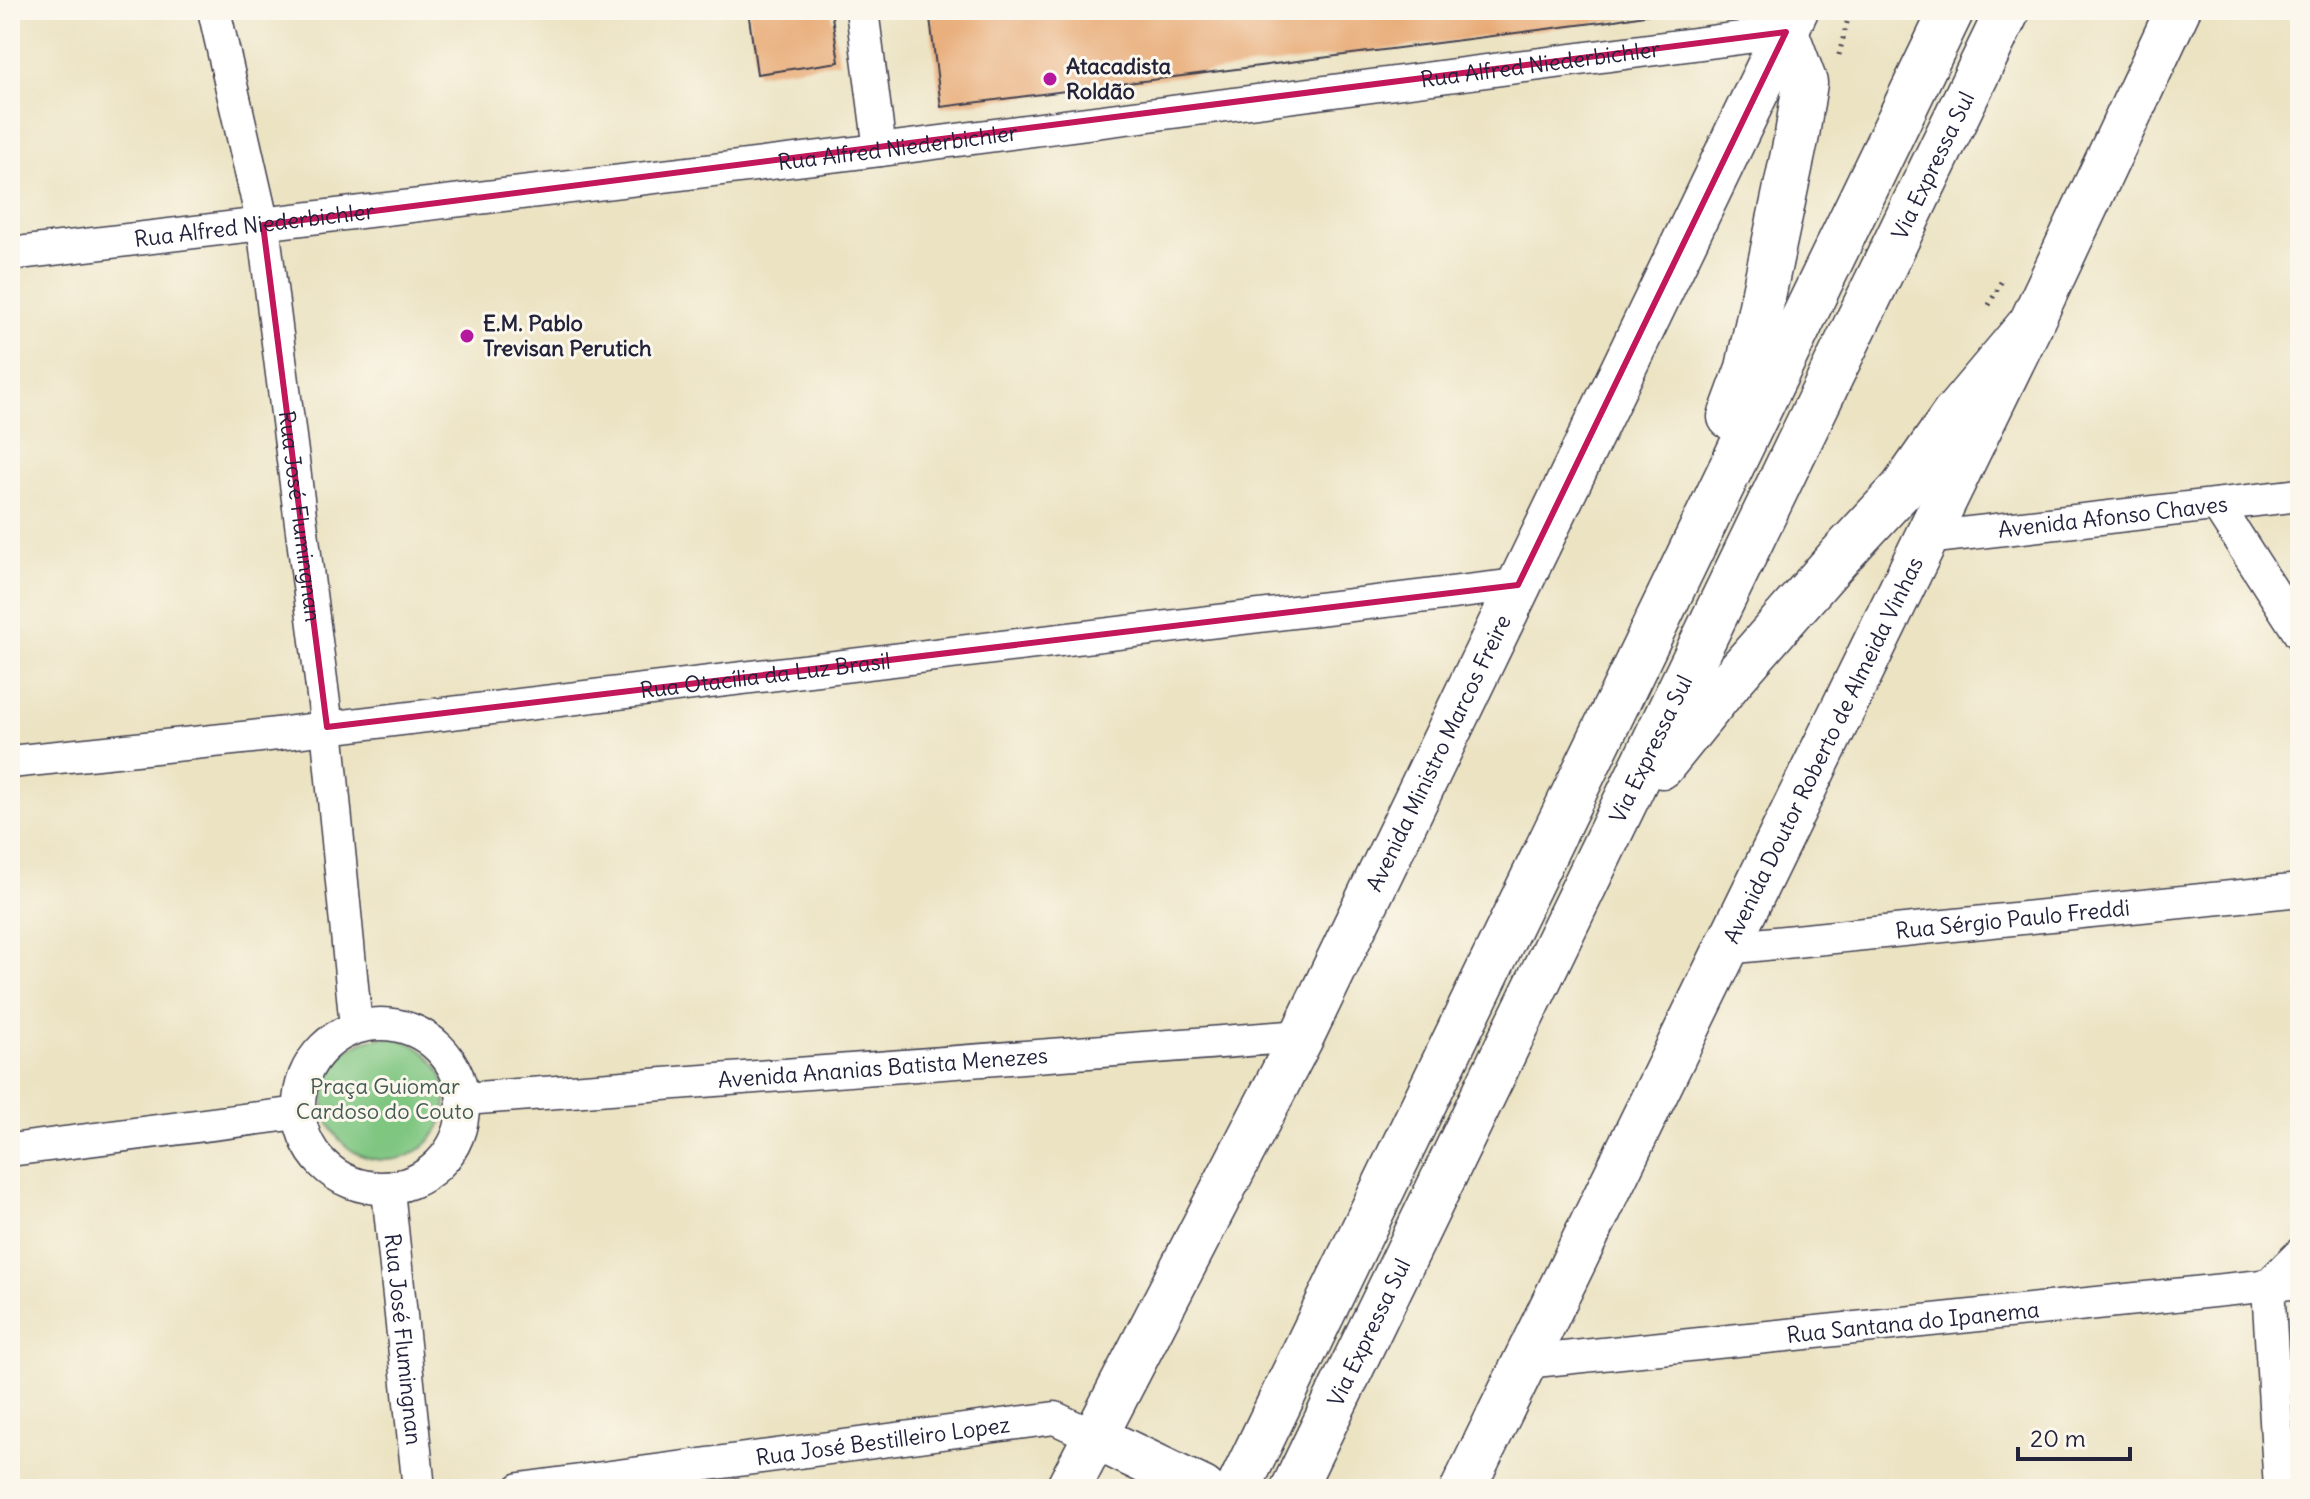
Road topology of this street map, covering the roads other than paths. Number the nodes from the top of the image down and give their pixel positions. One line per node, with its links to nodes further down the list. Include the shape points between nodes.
1 (214, 10): 8 (street, Rua José Flumingnan)
2 (862, 10): 7 (street)
3 (1952, 10): 13 (main road)
4 (2008, 10): 19 (main road, Via Expressa Sul)
5 (2178, 10): 10 (main road, Avenida Doutor Roberto de Almeida Vinhas)
6 (1791, 21): 7 (street, Rua Alfred Niederbichler); 13 (main road, via 1805,83 1801,109 1748,368 1728,425); 15 (main road, Avenida Ministro Marcos Freire)
7 (880, 150): 8 (street, Rua Alfred Niederbichler)
8 (263, 225): 9 (street, Rua Alfred Niederbichler); 17 (street, Rua José Flumingnan)
9 (10, 254)
10 (2031, 323): 14 (main road, Avenida Doutor Roberto de Almeida Vinhas); 19 (main road, via 1953,416 1902,489 1733,678)
11 (2300, 495): 12 (street, Avenida Afonso Chaves)
12 (2217, 505): 14 (street, Avenida Afonso Chaves); 16 (street)
13 (1708, 517): 34 (main road)
14 (1926, 538): 21 (main road, Avenida Doutor Roberto de Almeida Vinhas)
15 (1518, 585): 17 (street, Rua Otacília da Luz Brasil); 23 (main road, Avenida Ministro Marcos Freire)
16 (2300, 634)
17 (327, 727): 18 (street, Rua Otacília da Luz Brasil); 22 (street, Rua José Flumingnan)
18 (10, 762)
19 (1615, 823): 35 (main road, Via Expressa Sul)
20 (2300, 890): 21 (street, Rua Sérgio Paulo Freddi)
21 (1726, 948): 31 (main road, Avenida Doutor Roberto de Almeida Vinhas)
22 (356, 1027): 24 (street, via 385,1023 414,1030 439,1046 457,1071); 25 (street, via 317,1056 303,1077)
23 (1302, 1036): 24 (street, Avenida Ananias Batista Menezes); 32 (main road, Avenida Ministro Marcos Freire)
24 (464, 1099): 27 (street, via 461,1131 445,1160 419,1180)
25 (298, 1113): 26 (street); 27 (street, via 307,1145 327,1170 355,1186)
26 (10, 1150)
27 (388, 1190): 36 (street, Rua José Flumingnan)
28 (2300, 1254): 30 (street)
29 (2300, 1282): 30 (street, Rua Santana do Ipanema)
30 (2268, 1286): 31 (street, Rua Santana do Ipanema); 40 (street)
31 (1525, 1362): 39 (main road, Avenida Doutor Roberto de Almeida Vinhas)
32 (1074, 1427): 33 (main road); 37 (street, Rua José Bestilleiro Lopez); 38 (main road, Avenida Ministro Marcos Freire)
33 (1174, 1475)
34 (1244, 1477)
35 (1294, 1487)
36 (419, 1489)
37 (520, 1489)
38 (1068, 1489)
39 (1463, 1489)
40 (2280, 1489)

